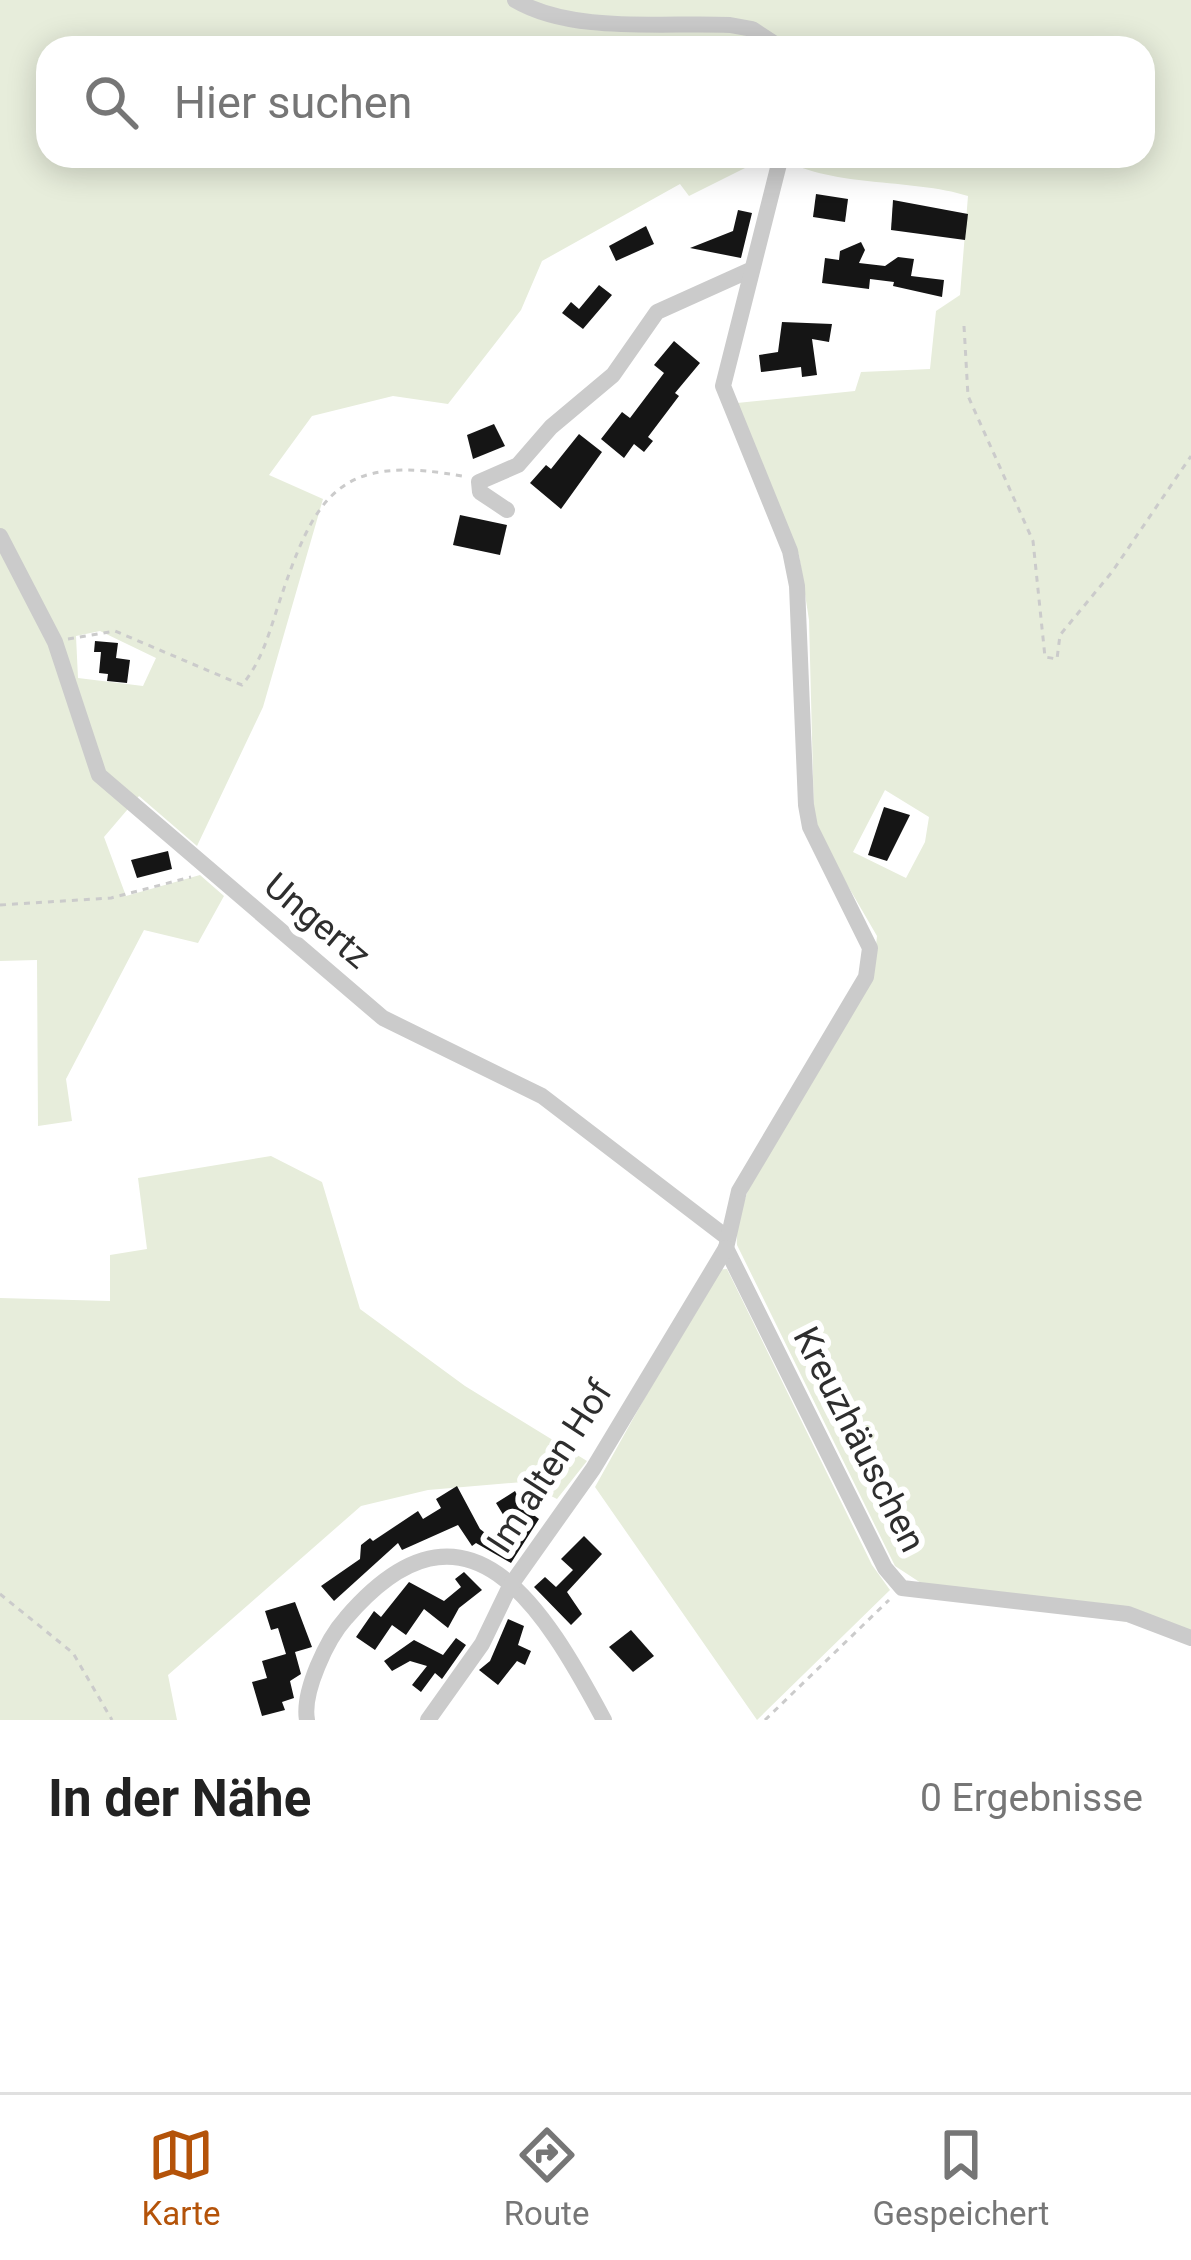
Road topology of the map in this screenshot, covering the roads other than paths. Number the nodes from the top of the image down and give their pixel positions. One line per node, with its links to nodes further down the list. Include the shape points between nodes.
1 (515, 0): 2 (street, via 544,13 730,25)
2 (763, 36)
3 (778, 168): 4 (street, Im alten Hof)
4 (748, 271): 5 (street, via 657,312 613,375 518,465 483,480 480,492); 7 (street, Im alten Hof, via 723,386 797,586 811,827 870,949 866,977 739,1191)
5 (508, 510)
6 (0, 536): 7 (street, Ungertz, via 55,642 98,775 383,1018 542,1096)
7 (726, 1242): 8 (street, Im alten Hof, via 593,1468); 9 (street, Kreuzhäuschen, via 885,1568 902,1588 1128,1614)
8 (510, 1586): 10 (street, via 450,1554 430,1554 391,1573 340,1625); 11 (street, Im alten Hof, via 482,1644); 12 (street, via 549,1621)
9 (1191, 1638)
10 (307, 1720)
11 (428, 1720)
12 (604, 1720)

